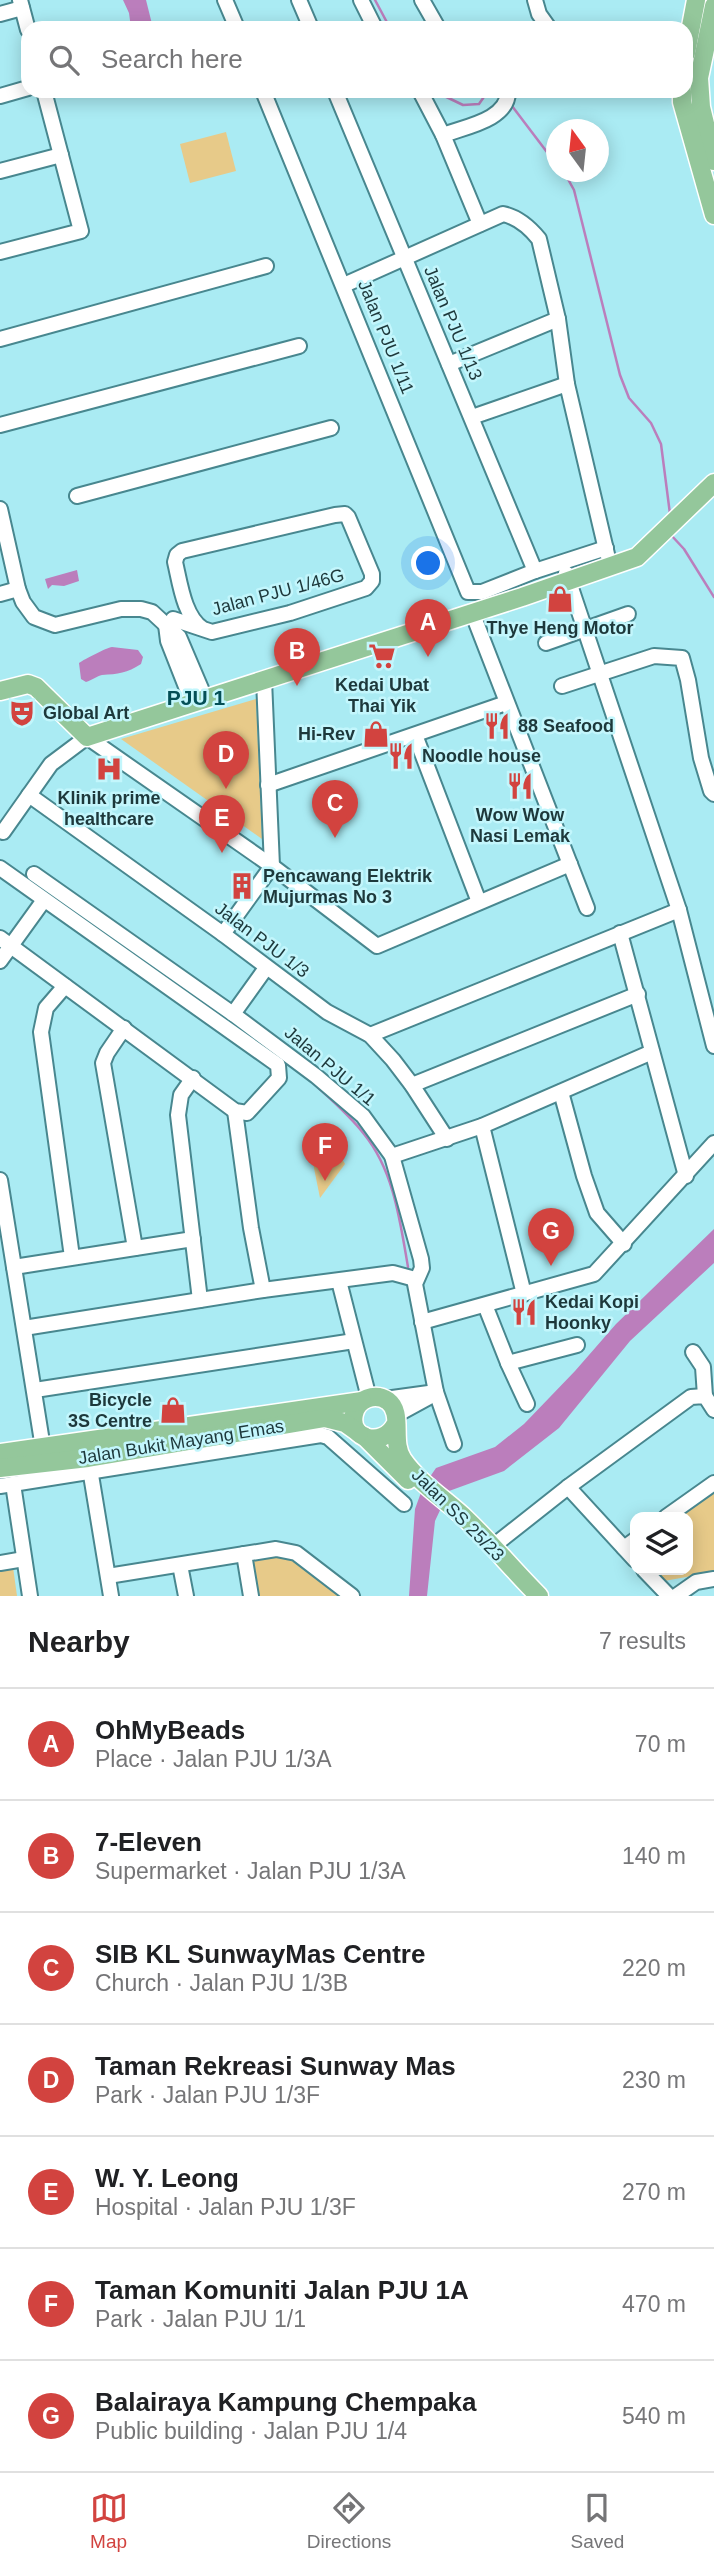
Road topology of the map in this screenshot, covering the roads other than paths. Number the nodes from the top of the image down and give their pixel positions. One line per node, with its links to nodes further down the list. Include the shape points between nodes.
1 (225, 0): 11 (street)
2 (299, 0): 12 (street)
3 (361, 0): 13 (street)
4 (422, 0): 14 (street)
5 (535, 0): 15 (street)
6 (696, 0): 16 (main road)
7 (21, 4): 9 (street); 10 (street)
8 (714, 6): 27 (main road, via 699,78)
9 (0, 15)
10 (26, 21)
11 (234, 21)
12 (308, 21)
13 (372, 21)
14 (434, 21)
15 (544, 21)
16 (692, 21)
17 (21, 90): 18 (street)
18 (0, 96)
19 (46, 98): 26 (street)
20 (266, 98): 34 (street, Jalan PJU 1/11)
21 (338, 98): 32 (street, Jalan PJU 1/13)
22 (424, 98): 25 (street)
23 (507, 98): 25 (street, via 495,115)
24 (682, 98): 29 (main road)
25 (443, 135): 30 (street)
26 (61, 155): 28 (street); 31 (street, via 81,231)
27 (714, 161)
28 (0, 171)
29 (714, 215)
30 (480, 224): 32 (street); 35 (street, via 513,216 539,239)
31 (0, 252)
32 (405, 258): 34 (street); 38 (street, Jalan PJU 1/13)
33 (267, 266): 36 (street)
34 (344, 285): 55 (street, Jalan PJU 1/11)
35 (558, 319): 38 (street); 39 (street)
36 (0, 339)
37 (299, 346): 41 (street)
38 (449, 364): 40 (street, Jalan PJU 1/13)
39 (567, 384): 40 (street); 49 (street)
40 (472, 417): 50 (street, Jalan PJU 1/13)
41 (0, 425)
42 (331, 428): 45 (street)
43 (714, 472): 47 (main road)
44 (714, 484): 47 (main road)
45 (77, 496)
46 (0, 509): 52 (street)
47 (674, 515): 48 (main road)
48 (648, 540): 49 (main road); 51 (main road, via 637,557)
49 (607, 553): 51 (main road)
50 (534, 571): 51 (street); 55 (street)
51 (565, 572): 55 (main road, via 513,591 505,601); 59 (street)
52 (18, 589): 54 (street); 57 (street, via 34,617 55,625 121,609 141,609)
53 (183, 592): 57 (street); 58 (street, Jalan PJU 1/46G, via 195,622); 58 (street, Jalan PJU 1/46G, via 175,562 182,551 335,515 345,514 351,520 372,574 366,587 290,613 212,632)
54 (0, 594)
55 (473, 603): 62 (main road); 66 (street, Jalan PJU 1/11)
56 (628, 614): 59 (street)
57 (170, 622): 58 (street); 65 (street)
58 (203, 629)
59 (585, 629): 60 (street); 61 (street)
60 (546, 643)
61 (601, 674): 63 (street); 70 (street, via 654,656 682,658 701,758); 80 (street)
62 (264, 680): 65 (main road); 69 (street)
63 (562, 686)
64 (0, 691): 68 (main road, via 28,684 36,687)
65 (199, 700): 68 (main road)
66 (506, 703): 67 (street); 73 (street, Jalan PJU 1/11)
67 (415, 735): 69 (street); 78 (street)
68 (87, 737): 71 (street, via 51,764); 74 (street)
69 (268, 785): 74 (street)
70 (714, 794)
71 (29, 795): 72 (street); 82 (street, Jalan PJU 1/3)
72 (2, 832)
73 (570, 864): 78 (street); 79 (street, Jalan PJU 1/11)
74 (272, 866): 78 (street, via 377,946); 82 (street)
75 (0, 868): 77 (street, Jalan PJU 1/1)
76 (34, 874): 88 (street, Jalan PJU 1/1)
77 (44, 900): 83 (street); 96 (street, Jalan PJU 1/1, via 278,1065 279,1077)
78 (479, 902)
79 (587, 908)
80 (679, 910): 81 (street); 91 (street)
81 (620, 933): 87 (street); 90 (street)
82 (223, 934): 85 (street, Jalan PJU 1/3)
83 (5, 941): 84 (street); 86 (street)
84 (0, 961)
85 (266, 968): 88 (street); 90 (street, Jalan PJU 1/3, via 327,1012)
86 (65, 986): 89 (street); 106 (street, via 46,1008 41,1032)
87 (638, 994): 92 (street); 94 (street)
88 (233, 1014): 100 (street, Jalan PJU 1/1, via 363,1116)
89 (124, 1028): 93 (street); 105 (street, via 103,1063)
90 (370, 1035): 94 (street, Jalan PJU 1/3)
91 (714, 1046)
92 (652, 1052): 95 (street); 101 (street)
93 (193, 1079): 96 (street); 103 (street, via 181,1096 178,1115)
94 (412, 1085): 98 (street, Jalan PJU 1/3)
95 (561, 1091): 97 (street); 104 (street, via 597,1213)
96 (241, 1112): 110 (street, via 251,1228)
97 (482, 1126): 98 (street); 111 (street)
98 (447, 1139): 100 (street)
99 (714, 1143): 101 (street)
100 (392, 1156): 108 (street, Jalan PJU 1/1, via 421,1259 422,1268)
101 (685, 1175): 104 (street)
102 (0, 1180): 107 (street)
103 (193, 1240): 105 (street); 112 (street)
104 (624, 1244): 111 (street, via 594,1275)
105 (135, 1248): 106 (street)
106 (72, 1258): 107 (street)
107 (14, 1267): 115 (street)
108 (415, 1279): 109 (street, via 393,1273); 114 (street, Jalan PJU 1/1)
109 (339, 1281): 110 (street); 116 (street)
110 (263, 1290): 112 (street)
111 (524, 1294): 113 (street)
112 (200, 1300): 115 (street)
113 (485, 1305): 114 (street); 119 (street)
114 (422, 1322): 121 (street, Jalan PJU 1/1)
115 (24, 1328): 120 (street)
116 (354, 1340): 120 (street); 123 (street)
117 (577, 1345): 119 (street)
118 (693, 1352): 122 (street, via 703,1367)
119 (508, 1363): 124 (street)
120 (35, 1390): 129 (street)
121 (436, 1392): 123 (street); 126 (street); 128 (street, Jalan PJU 1/1)
122 (698, 1396): 125 (street); 136 (street)
123 (372, 1399): 126 (main road, via 391,1404); 127 (main road, via 354,1413); 129 (main road, Jalan Bukit Mayang Emas)
124 (527, 1404)
125 (714, 1410)
126 (396, 1420): 127 (main road, via 382,1438); 133 (main road, Jalan SS 25/23, via 397,1447)
127 (361, 1434): 131 (main road, Jalan Bukit Mayang Emas, via 345,1423 324,1418); 133 (main road, Jalan SS 25/23)
128 (454, 1444)
129 (43, 1448): 130 (main road, Jalan Bukit Mayang Emas)
130 (0, 1453)
131 (89, 1464): 132 (main road, Jalan Bukit Mayang Emas); 135 (street); 137 (street, via 321,1435); 146 (street)
132 (0, 1468)
133 (408, 1473): 139 (main road, Jalan SS 25/23)
134 (714, 1483): 138 (street)
135 (6, 1485): 142 (street)
136 (568, 1487): 139 (street); 140 (street)
137 (404, 1504)
138 (673, 1512)
139 (475, 1537): 153 (main road, Jalan SS 25/23); 154 (main road, Jalan SS 25/23)
140 (630, 1544)
141 (244, 1554): 144 (street); 148 (street, via 276,1549 296,1553); 152 (street)
142 (24, 1559): 143 (street); 149 (street)
143 (0, 1563)
144 (180, 1565): 146 (street); 151 (street)
145 (650, 1575): 155 (street)
146 (108, 1576): 150 (street)
147 (714, 1579): 156 (street, via 696,1582)
148 (356, 1593)
149 (30, 1596)
150 (111, 1596)
151 (186, 1596)
152 (251, 1596)
153 (524, 1596)
154 (539, 1596)
155 (669, 1596)
156 (676, 1596)

